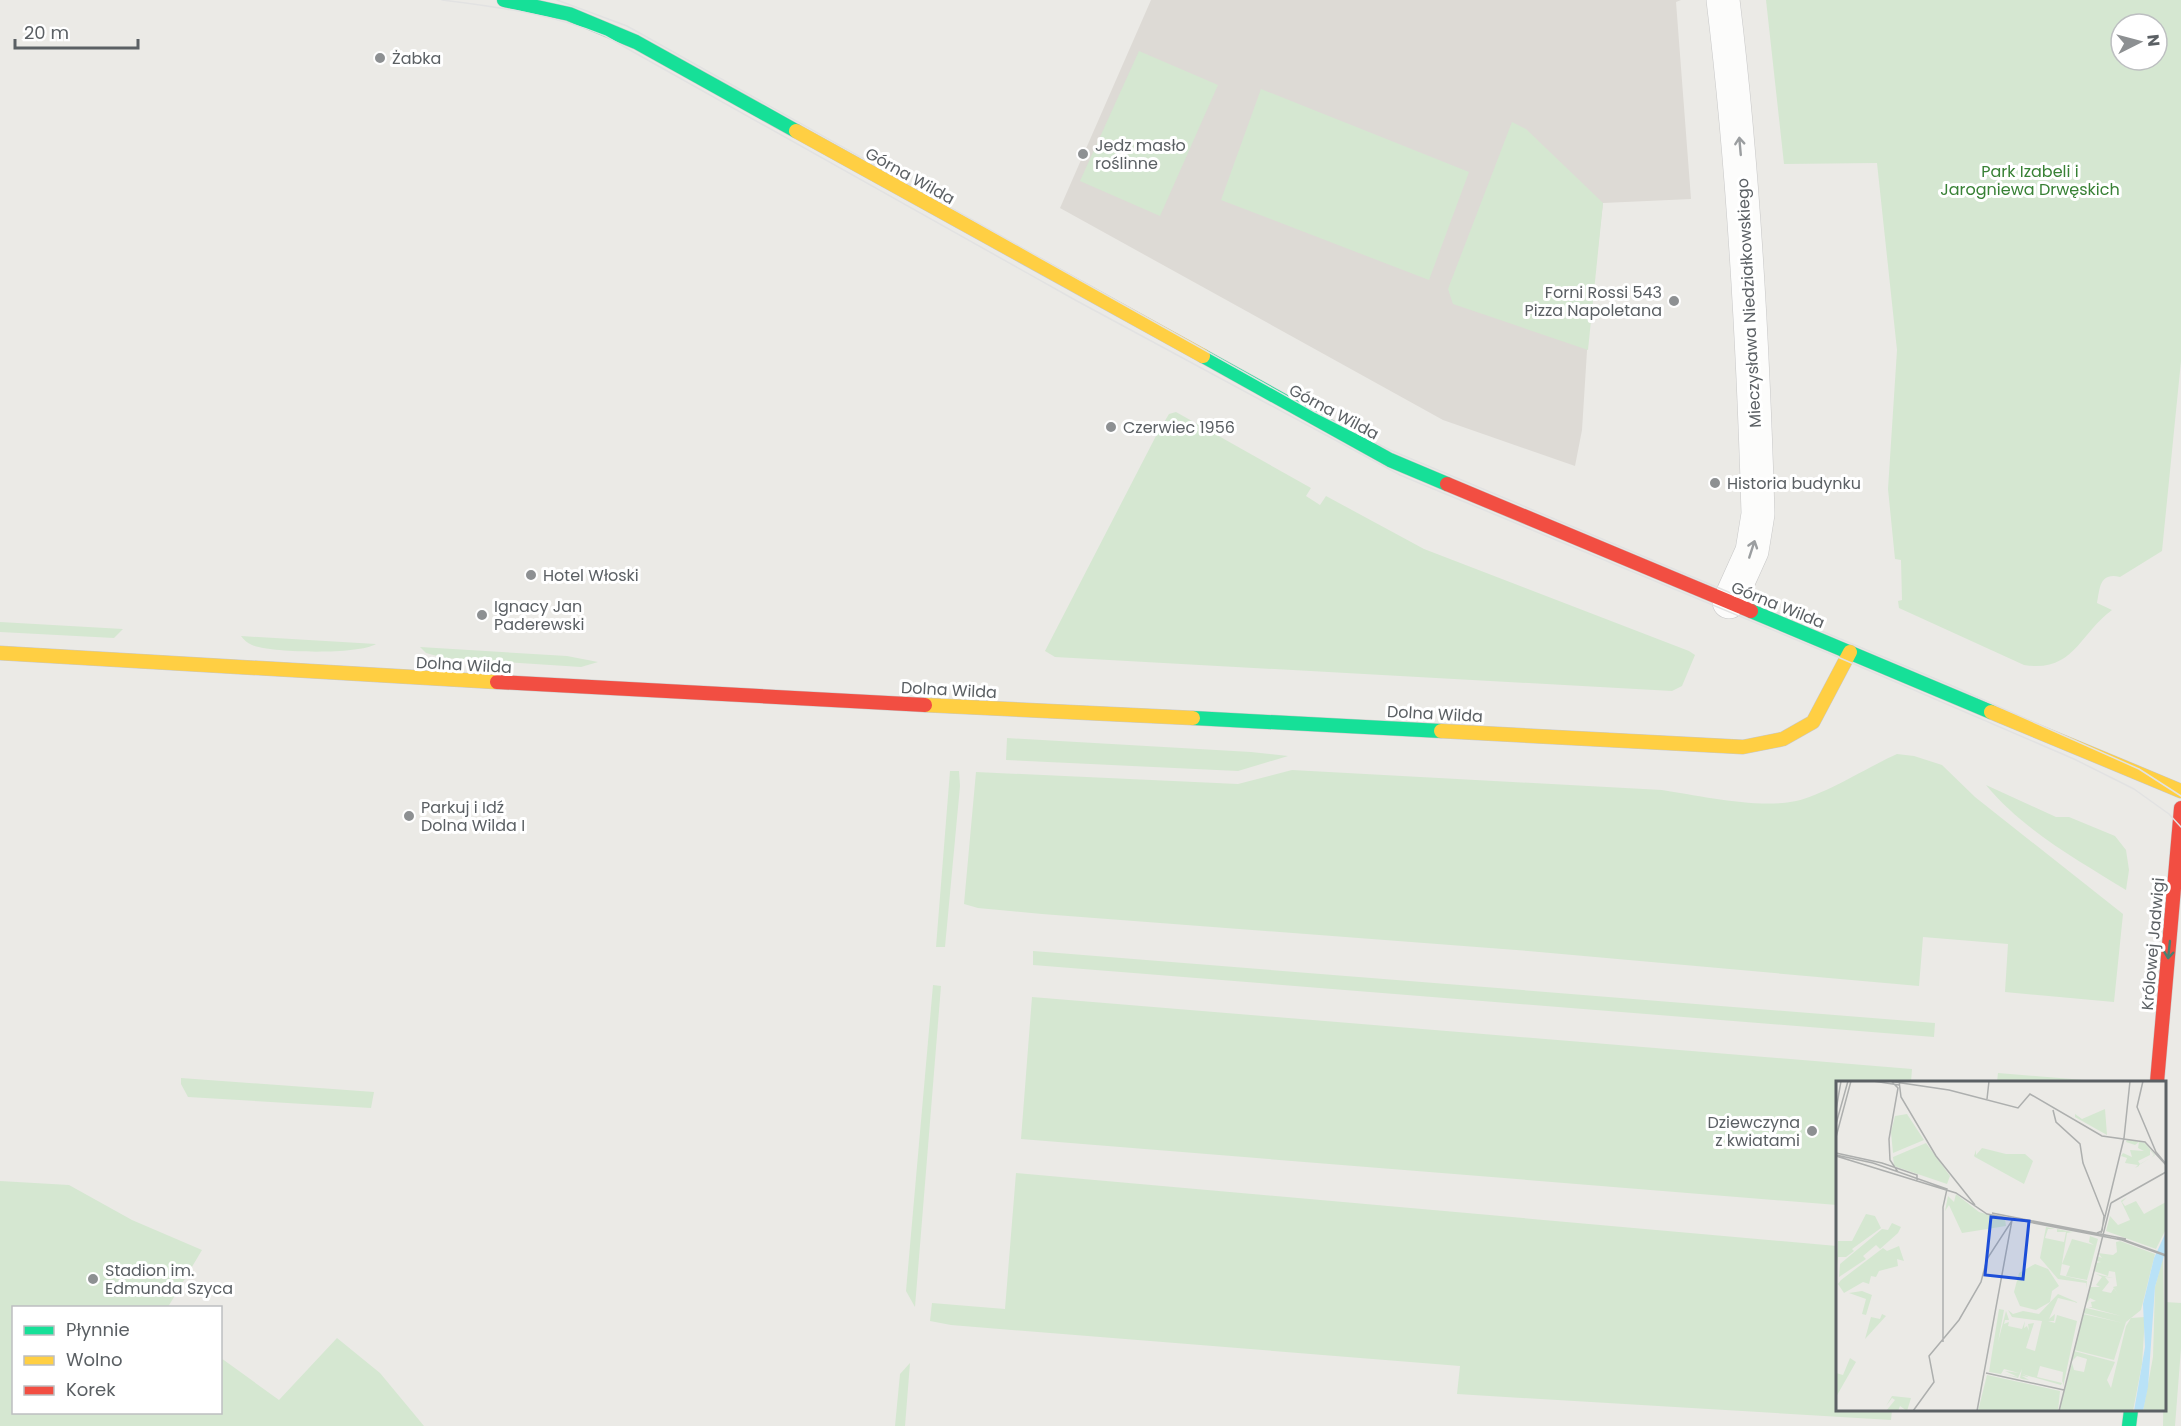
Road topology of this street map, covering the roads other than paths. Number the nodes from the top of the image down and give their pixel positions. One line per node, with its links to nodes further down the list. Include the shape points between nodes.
1 (1723, 0): 3 (street, Mieczysława Niedziałkowskiego, one-way to 1, via 1752,550 1758,513 1747,228)
2 (522, 1): 3 (street, Górna Wilda, via 583,18 636,42 1375,453)
3 (1729, 602): 4 (street, Górna Wilda)
4 (1850, 652): 5 (street, Dolna Wilda, via 1813,722 1783,739 1743,747 531,686); 6 (street, Górna Wilda)
5 (0, 653)
6 (2181, 791)
7 (2181, 808): 8 (street, Królowej Jadwigi, one-way to 8)
8 (2157, 1081)
9 (2131, 1411): 10 (street)
10 (2129, 1426)

